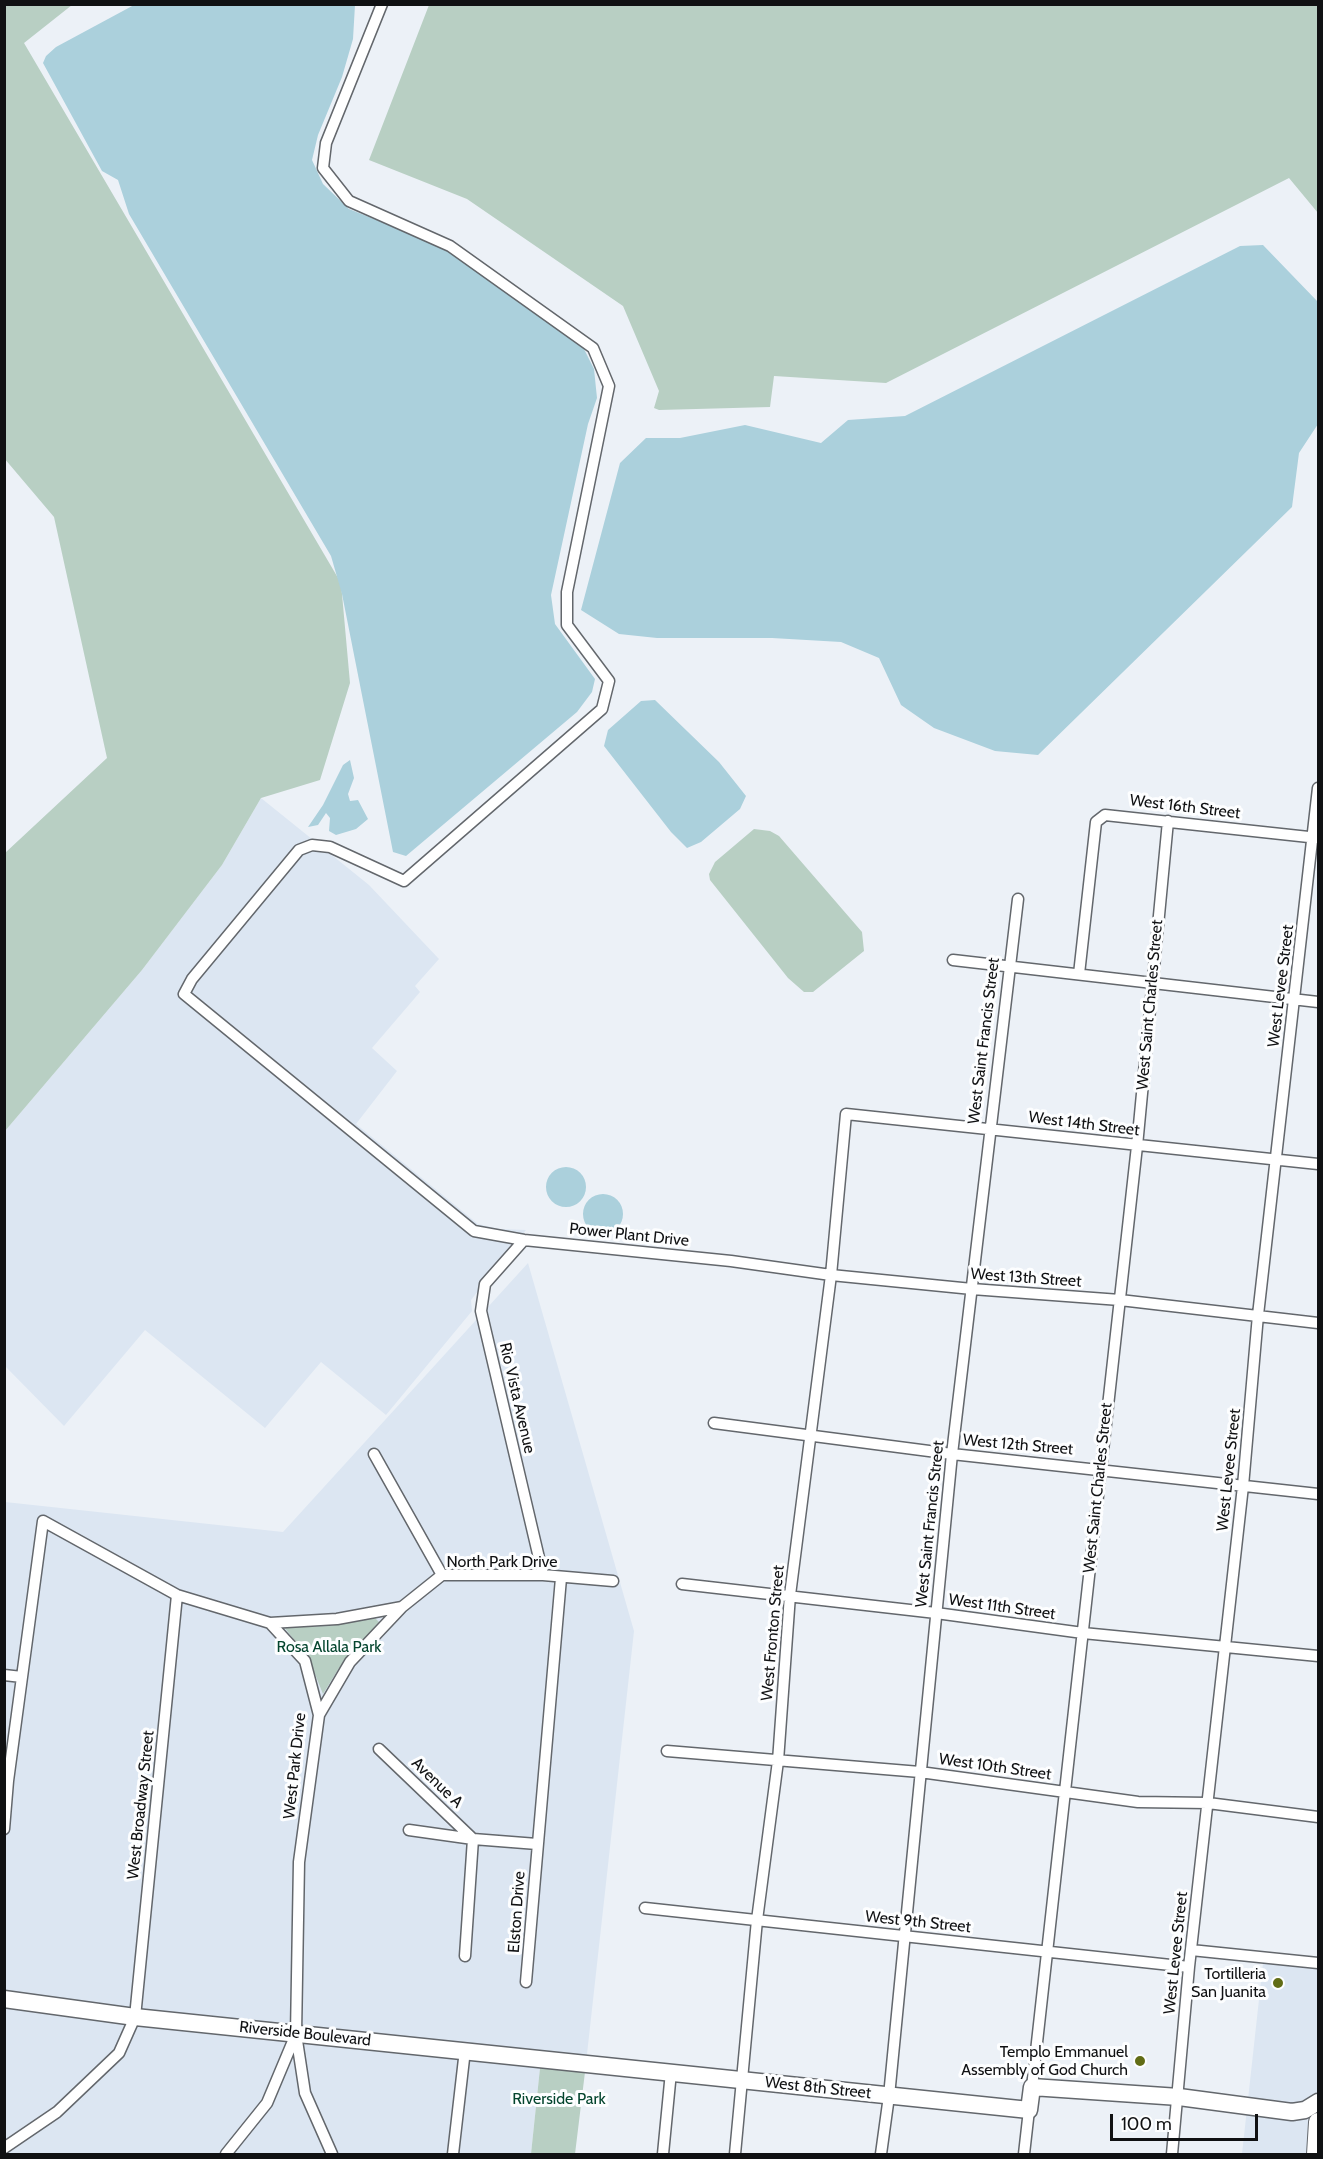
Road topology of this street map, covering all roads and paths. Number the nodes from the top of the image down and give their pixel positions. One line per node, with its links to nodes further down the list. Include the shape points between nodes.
1 (381, 4): 17 (street, Power Plant Drive, via 326,143 323,168 349,201 450,246 593,348 609,386 567,592 567,625 609,681 602,709 404,881 330,847 312,845 299,850 192,979 184,994 468,1226)
2 (1318, 788): 4 (street, West Levee Street)
3 (1168, 821): 4 (street, West 16th Street); 8 (street, West 16th Street, via 1105,814 1096,822); 9 (street, West Saint Charles Street)
4 (1316, 838): 10 (street, West Levee Street)
5 (1018, 899): 7 (street, West Saint Francis Street)
6 (953, 960): 7 (street)
7 (1009, 964): 8 (street); 13 (street, West Saint Francis Street)
8 (1079, 974): 9 (street)
9 (1152, 984): 10 (street); 14 (street, West Saint Charles Street)
10 (1295, 1000): 11 (street); 15 (street, West Levee Street)
11 (1318, 1002)
12 (846, 1114): 13 (street, West 14th Street); 19 (street, West Fronton Street)
13 (989, 1127): 14 (street, West 14th Street); 20 (street, West Saint Francis Street)
14 (1137, 1146): 15 (street, West 14th Street); 21 (street, West Saint Charles Street)
15 (1275, 1160): 16 (street, West 14th Street); 22 (street, West Levee Street)
16 (1318, 1164)
17 (524, 1240): 18 (street, Power Plant Drive); 32 (street, Rio Vista Avenue, via 485,1284 481,1311)
18 (731, 1261): 19 (street, West 13th Street)
19 (831, 1275): 20 (street, West 13th Street); 25 (street, West Fronton Street)
20 (972, 1289): 21 (street, West 13th Street); 27 (street, West Saint Francis Street)
21 (1120, 1300): 22 (street, West 13th Street); 28 (street, West Saint Charles Street)
22 (1258, 1315): 23 (street, West 13th Street); 29 (street, West Levee Street)
23 (1318, 1323)
24 (714, 1423): 25 (street, West 12th Street)
25 (811, 1435): 27 (street, West 12th Street); 37 (street, West Fronton Street)
26 (374, 1454): 31 (street)
27 (952, 1454): 28 (street, West 12th Street); 39 (street, West Saint Francis Street)
28 (1100, 1468): 29 (street, West 12th Street); 41 (street, West Saint Charles Street)
29 (1243, 1486): 30 (street, West 12th Street); 42 (street, West Levee Street)
30 (1318, 1494)
31 (442, 1575): 32 (street, North Park Drive); 38 (street, North Park Drive)
32 (543, 1575): 33 (street, North Park Drive)
33 (561, 1578): 34 (street, North Park Drive); 58 (street)
34 (613, 1581)
35 (682, 1584): 37 (street, West 11th Street)
36 (177, 1595): 40 (street); 45 (street, via 43,1521); 69 (street, West Broadway Street)
37 (790, 1595): 39 (street, West 11th Street); 49 (street, West Fronton Street)
38 (402, 1607): 40 (street, North Park Drive, via 337,1619); 46 (street, North Park Drive, via 350,1662)
39 (936, 1612): 41 (street, West 11th Street); 50 (street, West Saint Francis Street)
40 (270, 1623): 46 (street, West Park Drive, via 304,1661)
41 (1083, 1634): 42 (street, West 11th Street); 52 (street, West Saint Charles Street)
42 (1225, 1647): 43 (street, West 11th Street); 53 (street, West Levee Street)
43 (1318, 1656)
44 (4, 1675): 45 (street)
45 (22, 1677): 51 (street)
46 (319, 1715): 70 (street, West Park Drive, via 299,1862)
47 (379, 1749): 57 (street, Avenue A)
48 (667, 1751): 49 (street, West 10th Street)
49 (778, 1761): 50 (street, West 10th Street); 60 (street, West Fronton Street)
50 (920, 1772): 52 (street, West 10th Street); 61 (street, West Saint Francis Street)
51 (6, 1781): 55 (street)
52 (1064, 1791): 53 (street, West 10th Street, via 1138,1802); 63 (street, West Saint Charles Street)
53 (1208, 1803): 54 (street, West 10th Street); 62 (street, West Levee Street)
54 (1318, 1817)
55 (4, 1829)
56 (409, 1830): 57 (street, Avenue A)
57 (473, 1839): 58 (street, Avenue A); 64 (street)
58 (537, 1844): 67 (street, Elston Drive)
59 (645, 1908): 60 (street, West 9th Street)
60 (757, 1920): 61 (street, West 9th Street); 74 (street, West Fronton Street)
61 (905, 1936): 63 (street, West 9th Street); 76 (street, West Saint Francis Street)
62 (1191, 1950): 65 (street); 66 (street, West Levee Street)
63 (1047, 1951): 66 (street, West 9th Street); 75 (street, West Saint Charles Street)
64 (465, 1956)
65 (1318, 1963)
66 (1189, 1967): 77 (street, West Levee Street)
67 (526, 1982)
68 (4, 1999): 69 (street, Riverside Boulevard)
69 (135, 2017): 70 (street, Riverside Boulevard); 81 (street, West Broadway Street, via 119,2054 57,2112)
70 (296, 2034): 71 (street, Riverside Boulevard); 82 (street, via 267,2103); 83 (street, via 305,2093)
71 (465, 2050): 72 (street, Riverside Boulevard); 84 (street)
72 (607, 2064): 73 (street, West 8th Street)
73 (671, 2072): 74 (street, West 8th Street); 85 (street)
74 (744, 2080): 76 (street, West 8th Street); 86 (street, West Fronton Street)
75 (1032, 2087): 77 (street); 79 (street, West Saint Charles Street)
76 (889, 2096): 79 (street, West 8th Street); 87 (street, West Saint Francis Street)
77 (1179, 2097): 78 (street, via 1292,2112); 89 (street, West Levee Street)
78 (1318, 2102)
79 (1029, 2110): 88 (street, West Saint Charles Street)
80 (1318, 2122): 90 (main road)
81 (4, 2148)
82 (226, 2154)
83 (332, 2154)
84 (453, 2154)
85 (663, 2154)
86 (735, 2154)
87 (881, 2154)
88 (1024, 2154)
89 (1172, 2154)
90 (1316, 2154)

